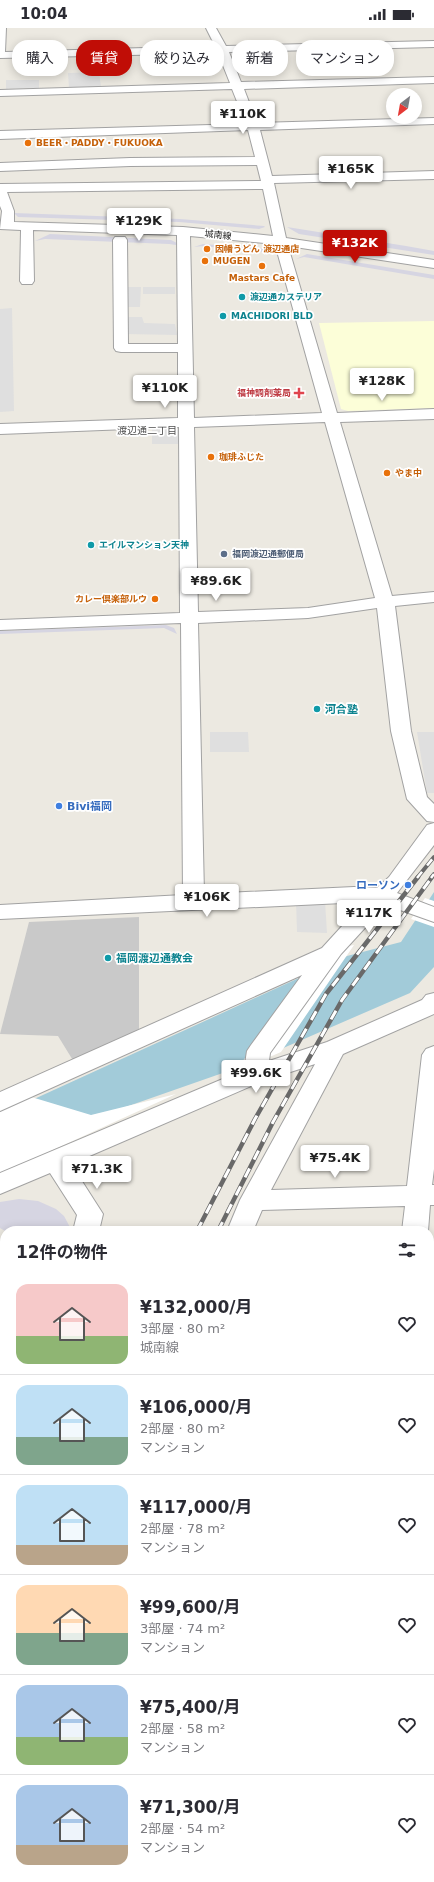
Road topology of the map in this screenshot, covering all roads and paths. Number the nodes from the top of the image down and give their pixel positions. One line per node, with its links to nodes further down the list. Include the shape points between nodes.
1 (1, 28): 8 (street)
2 (211, 28): 4 (street)
3 (424, 33): 5 (street)
4 (217, 40)
5 (432, 47): 6 (street)
6 (224, 49)
7 (140, 51): 8 (street)
8 (0, 54)
9 (224, 54): 11 (street)
10 (434, 80): 11 (street)
11 (236, 86): 12 (street); 14 (street)
12 (0, 93)
13 (434, 121): 14 (street)
14 (253, 127): 15 (street); 16 (street)
15 (0, 135)
16 (262, 161): 17 (street, via 130,162); 19 (street)
17 (0, 167)
18 (434, 175): 19 (street)
19 (268, 182): 20 (street); 25 (street)
20 (0, 188): 21 (street, via 8,211)
21 (4, 225): 22 (street, 城南線)
22 (27, 226): 23 (street, 城南線); 27 (street)
23 (183, 231): 25 (street, 城南線); 28 (street)
24 (120, 240): 28 (street, via 121,348)
25 (280, 241): 26 (street, 城南線); 30 (street)
26 (434, 264)
27 (27, 282)
28 (186, 348): 31 (street)
29 (434, 414): 30 (street)
30 (330, 417): 31 (street); 34 (street)
31 (187, 422): 32 (street); 35 (street)
32 (0, 429)
33 (434, 597): 34 (street)
34 (385, 602): 35 (street, via 308,613); 37 (street, via 401,731 417,799)
35 (190, 618): 36 (street); 40 (street)
36 (0, 625)
37 (434, 816)
38 (434, 830): 39 (street)
39 (383, 896): 40 (street, via 339,895); 42 (street); 43 (street)
40 (194, 902): 41 (street)
41 (0, 912)
42 (426, 912)
43 (331, 952): 47 (street, via 259,1051); 48 (street)
44 (433, 1009): 45 (street)
45 (334, 1048): 47 (street); 54 (street)
46 (434, 1056): 53 (street)
47 (255, 1069): 49 (street)
48 (0, 1102)
49 (55, 1160): 50 (street); 55 (street)
50 (26, 1172): 51 (street); 52 (street)
51 (0, 1176)
52 (0, 1184)
53 (426, 1195): 54 (street); 57 (street)
54 (253, 1200): 56 (street)
55 (92, 1225)
56 (242, 1226)
57 (417, 1226)

